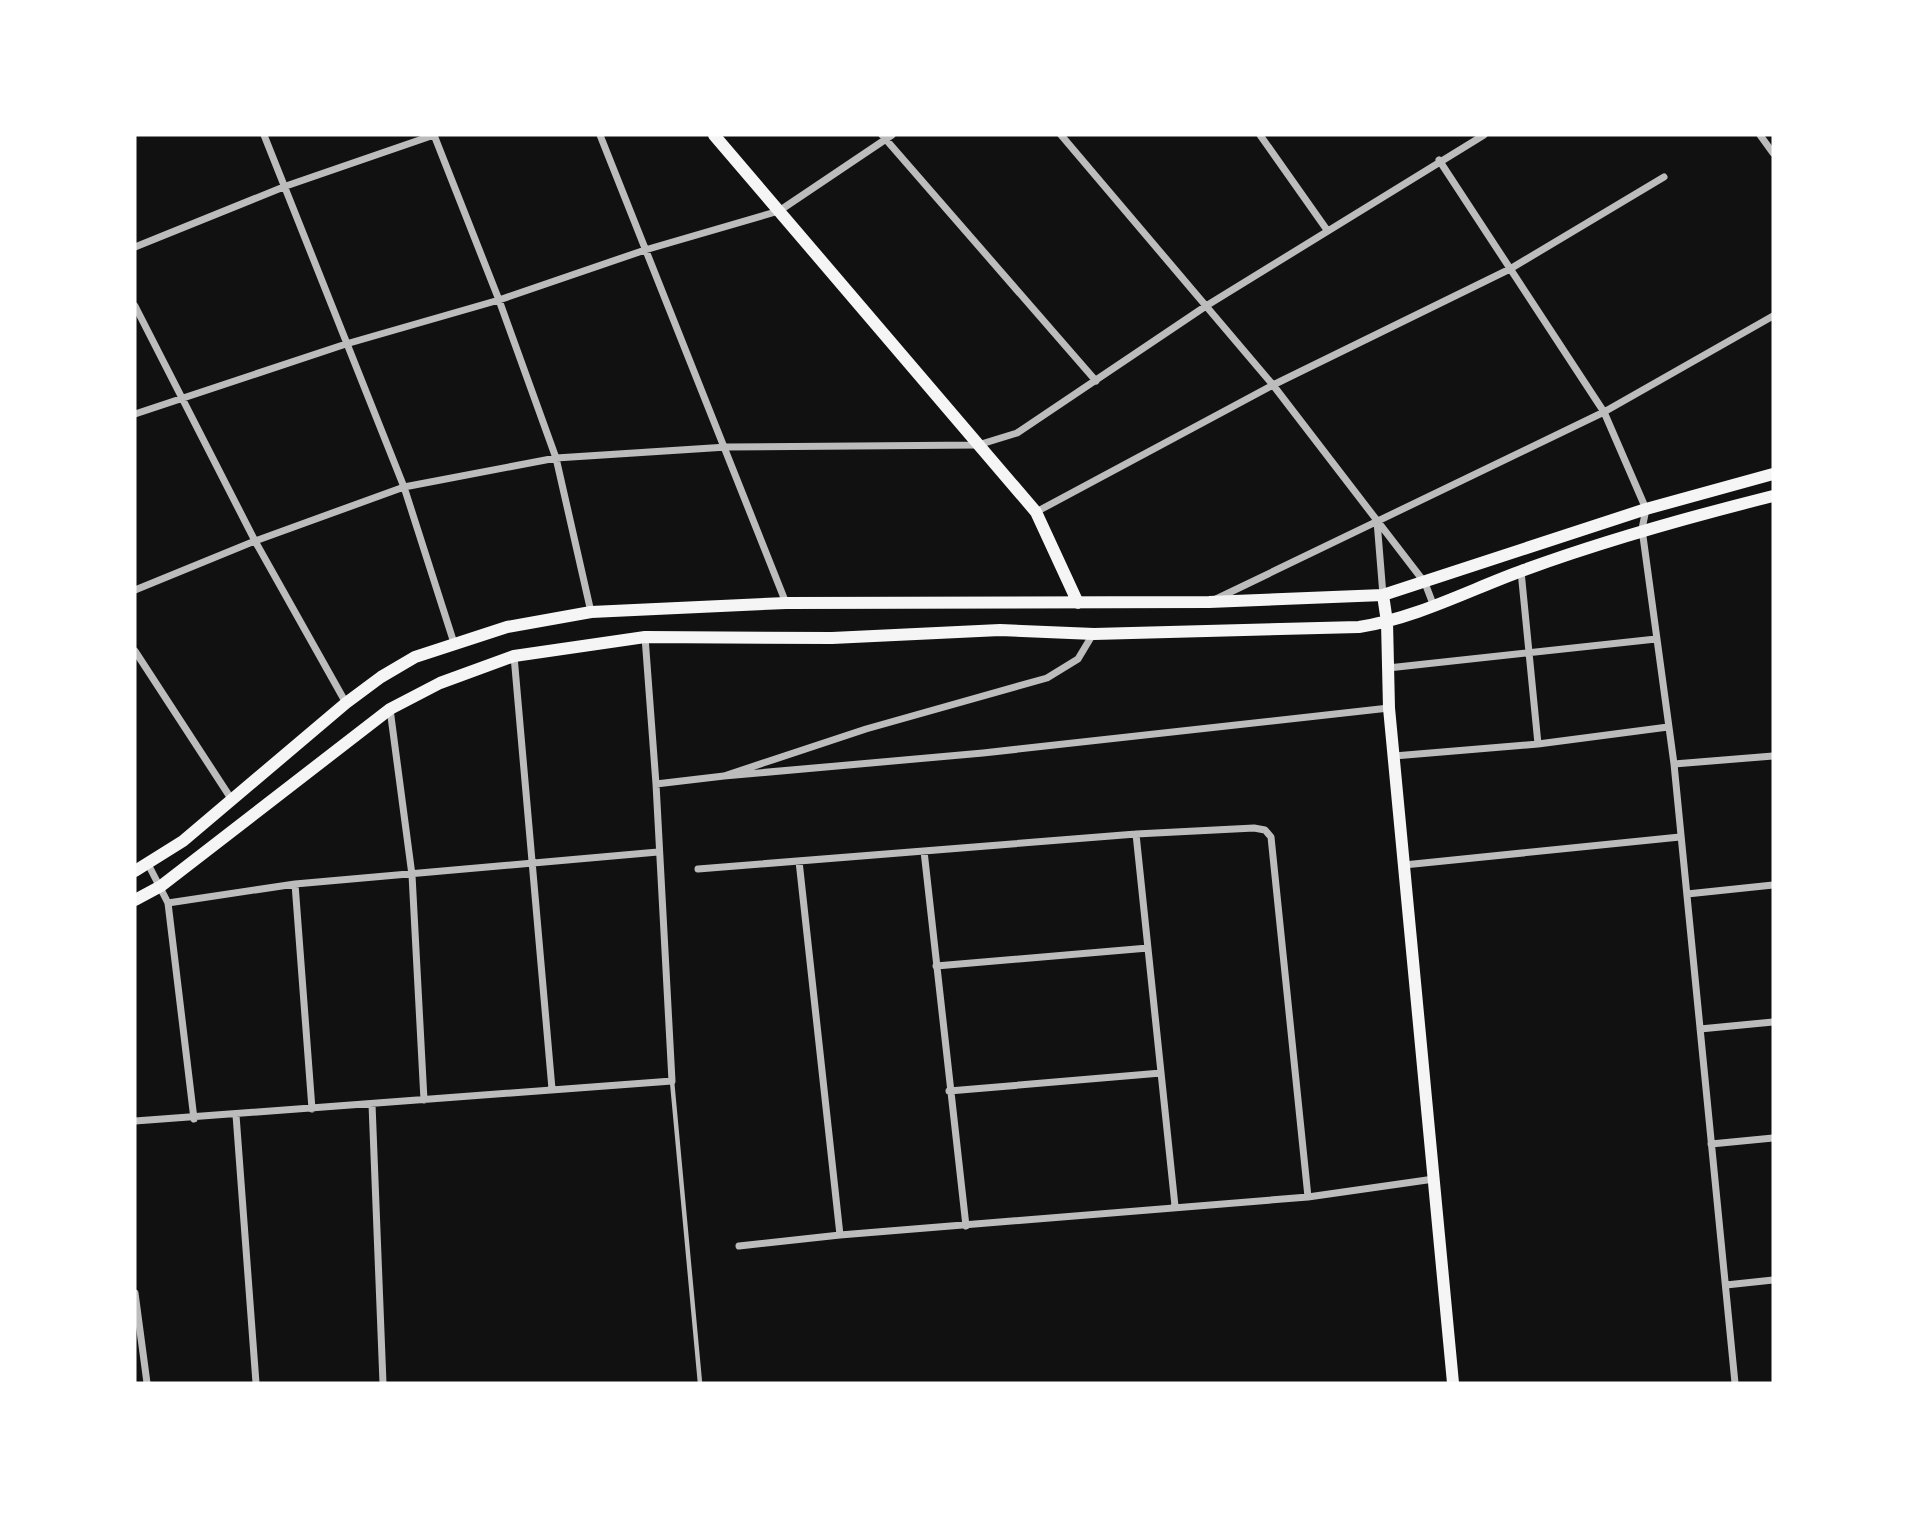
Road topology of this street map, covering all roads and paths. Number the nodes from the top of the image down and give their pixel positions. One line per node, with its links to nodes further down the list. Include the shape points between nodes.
1 (264, 135): 13 (street)
2 (434, 135): 13 (street); 19 (street)
3 (600, 135): 17 (street)
4 (714, 135): 14 (main road)
5 (1061, 135): 21 (street)
6 (1260, 135): 15 (street)
7 (1484, 135): 11 (street)
8 (1760, 135): 10 (street)
9 (886, 136): 14 (street); 24 (street)
10 (1773, 153)
11 (1439, 160): 15 (street); 18 (street)
12 (1664, 177): 18 (street)
13 (286, 186): 16 (street); 23 (street)
14 (779, 211): 17 (street); 29 (main road)
15 (1327, 230): 21 (street)
16 (135, 247)
17 (645, 250): 19 (street); 30 (street)
18 (1510, 269): 25 (street); 27 (street)
19 (499, 300): 23 (street); 31 (street)
20 (135, 306): 26 (street)
21 (1206, 306): 24 (street); 25 (street)
22 (1773, 316): 27 (street)
23 (346, 344): 26 (street); 33 (street)
24 (1096, 381): 29 (street, via 1017,433)
25 (1273, 385): 36 (street); 37 (street)
26 (183, 396): 28 (street); 39 (street)
27 (1604, 412): 35 (street); 37 (street)
28 (135, 414)
29 (978, 445): 30 (street); 36 (main road)
30 (727, 447): 31 (street); 45 (street)
31 (556, 458): 33 (street); 48 (street)
32 (1773, 474): 35 (main road)
33 (404, 487): 39 (street); 53 (street)
34 (1773, 496): 38 (main road)
35 (1646, 509): 38 (street); 41 (main road)
36 (1036, 512): 46 (main road)
37 (1377, 520): 41 (street); 43 (street); 44 (street)
38 (1642, 529): 40 (main road); 52 (street)
39 (255, 541): 42 (street); 58 (street)
40 (1521, 571): 47 (main road); 54 (street)
41 (1425, 583): 43 (main road); 47 (street)
42 (135, 590)
43 (1383, 595): 44 (main road); 49 (main road)
44 (1209, 602): 46 (main road)
45 (786, 603): 46 (main road); 48 (main road)
46 (1078, 603)
47 (1433, 604): 49 (main road)
48 (591, 612): 53 (main road, via 507,627)
49 (1387, 622): 50 (main road, via 1359,627); 57 (main road)
50 (1094, 634): 51 (main road, via 1000,630 832,638); 66 (street, via 1078,659 1047,678)
51 (645, 637): 56 (main road); 67 (street)
52 (1656, 639): 54 (street); 61 (street)
53 (454, 643): 58 (main road, via 415,657)
54 (1529, 651): 57 (street); 62 (street)
55 (135, 652): 68 (street)
56 (514, 656): 60 (main road, via 440,683); 75 (street)
57 (1388, 668): 59 (main road)
58 (346, 703): 68 (main road)
59 (1389, 708): 63 (main road); 66 (street)
60 (390, 709): 79 (street); 81 (main road)
61 (1668, 727): 62 (street); 65 (street)
62 (1538, 744): 63 (street)
63 (1394, 756): 76 (main road)
64 (1773, 756): 65 (street)
65 (1674, 764): 70 (street)
66 (724, 776): 67 (street)
67 (656, 784): 72 (street)
68 (232, 800): 74 (main road)
69 (1136, 834): 71 (street); 86 (street); 103 (street, via 1254,828 1271,837)
70 (1680, 837): 76 (street); 83 (street)
71 (924, 851): 73 (street); 87 (street)
72 (658, 852): 75 (street); 91 (street)
73 (799, 861): 77 (street); 106 (street)
74 (148, 864): 78 (main road); 81 (street)
75 (532, 864): 79 (street); 92 (street)
76 (1404, 865): 102 (main road)
77 (698, 869)
78 (135, 871)
79 (412, 875): 80 (street); 94 (street)
80 (295, 884): 85 (street); 96 (street)
81 (161, 886): 84 (main road); 85 (street)
82 (1773, 886): 83 (street)
83 (1686, 894): 89 (street)
84 (135, 900)
85 (168, 903): 98 (street)
86 (1148, 948): 87 (street); 90 (street)
87 (936, 966): 93 (street)
88 (1773, 1021): 89 (street)
89 (1700, 1029): 101 (street)
90 (1161, 1073): 93 (street); 104 (street)
91 (671, 1081): 92 (street); 114 (lane)
92 (552, 1089): 94 (street)
93 (949, 1091): 105 (street)
94 (424, 1100): 95 (street)
95 (372, 1104): 96 (street); 113 (street)
96 (312, 1109): 97 (street)
97 (236, 1115): 98 (street); 112 (street)
98 (194, 1119): 99 (street)
99 (135, 1121)
100 (1773, 1138): 101 (street)
101 (1711, 1144): 109 (street)
102 (1434, 1179): 103 (street); 115 (main road)
103 (1307, 1197): 104 (street)
104 (1175, 1206): 105 (street)
105 (966, 1226): 106 (street)
106 (839, 1235): 107 (street)
107 (738, 1246)
108 (1773, 1280): 109 (street)
109 (1726, 1285): 116 (street)
110 (135, 1293): 111 (street)
111 (147, 1383)
112 (256, 1383)
113 (383, 1383)
114 (700, 1383)
115 (1453, 1383)
116 (1735, 1383)

